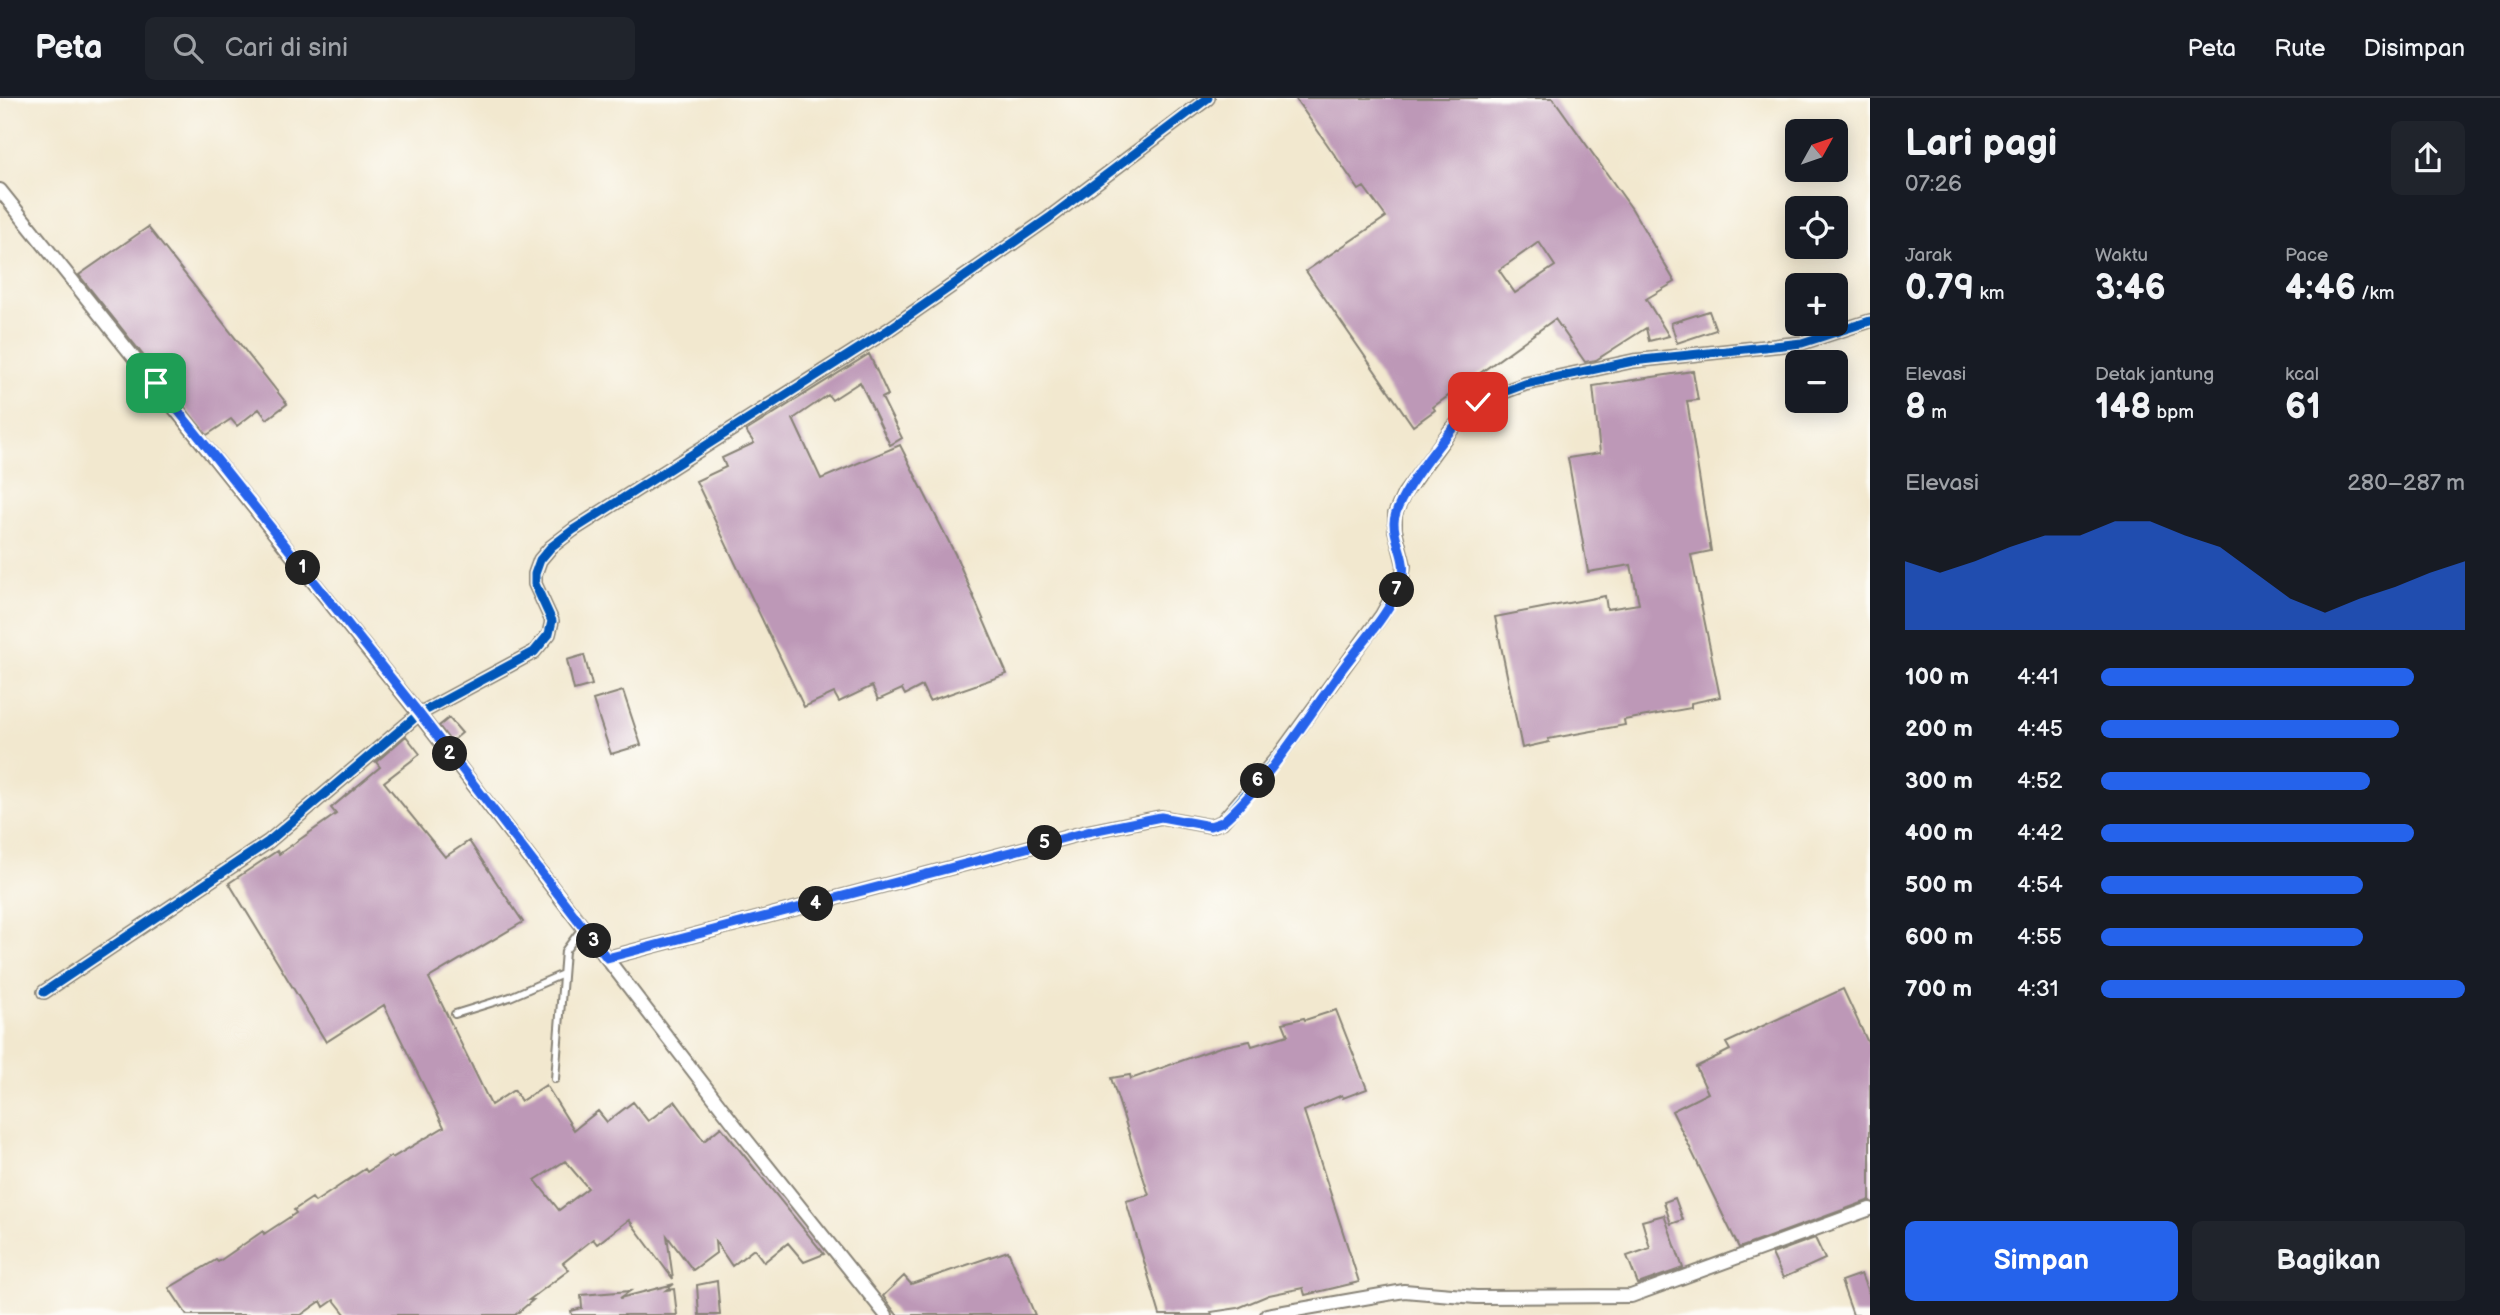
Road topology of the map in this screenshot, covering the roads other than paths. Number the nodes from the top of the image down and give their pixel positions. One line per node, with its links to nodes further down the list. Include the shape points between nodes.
1 (1208, 98): 4 (street, via 1049,218 888,330 551,547 535,574 552,621 543,643)
2 (0, 190): 4 (street)
3 (1870, 321): 6 (street, via 1802,343 1633,361 1525,384 1478,402 1404,494 1395,514 1404,565 1396,592 1281,753 1222,822 1203,825 1161,817 1087,832)
4 (419, 713): 5 (street); 8 (street, via 268,842)
5 (583, 927): 6 (street); 7 (lane, via 567,944)
6 (607, 958): 12 (street)
7 (563, 974): 9 (lane); 10 (lane)
8 (44, 992)
9 (455, 1014)
10 (555, 1079)
11 (1870, 1209): 13 (street, via 1632,1296 1476,1297 1404,1291)
12 (886, 1315)
13 (1267, 1315)

